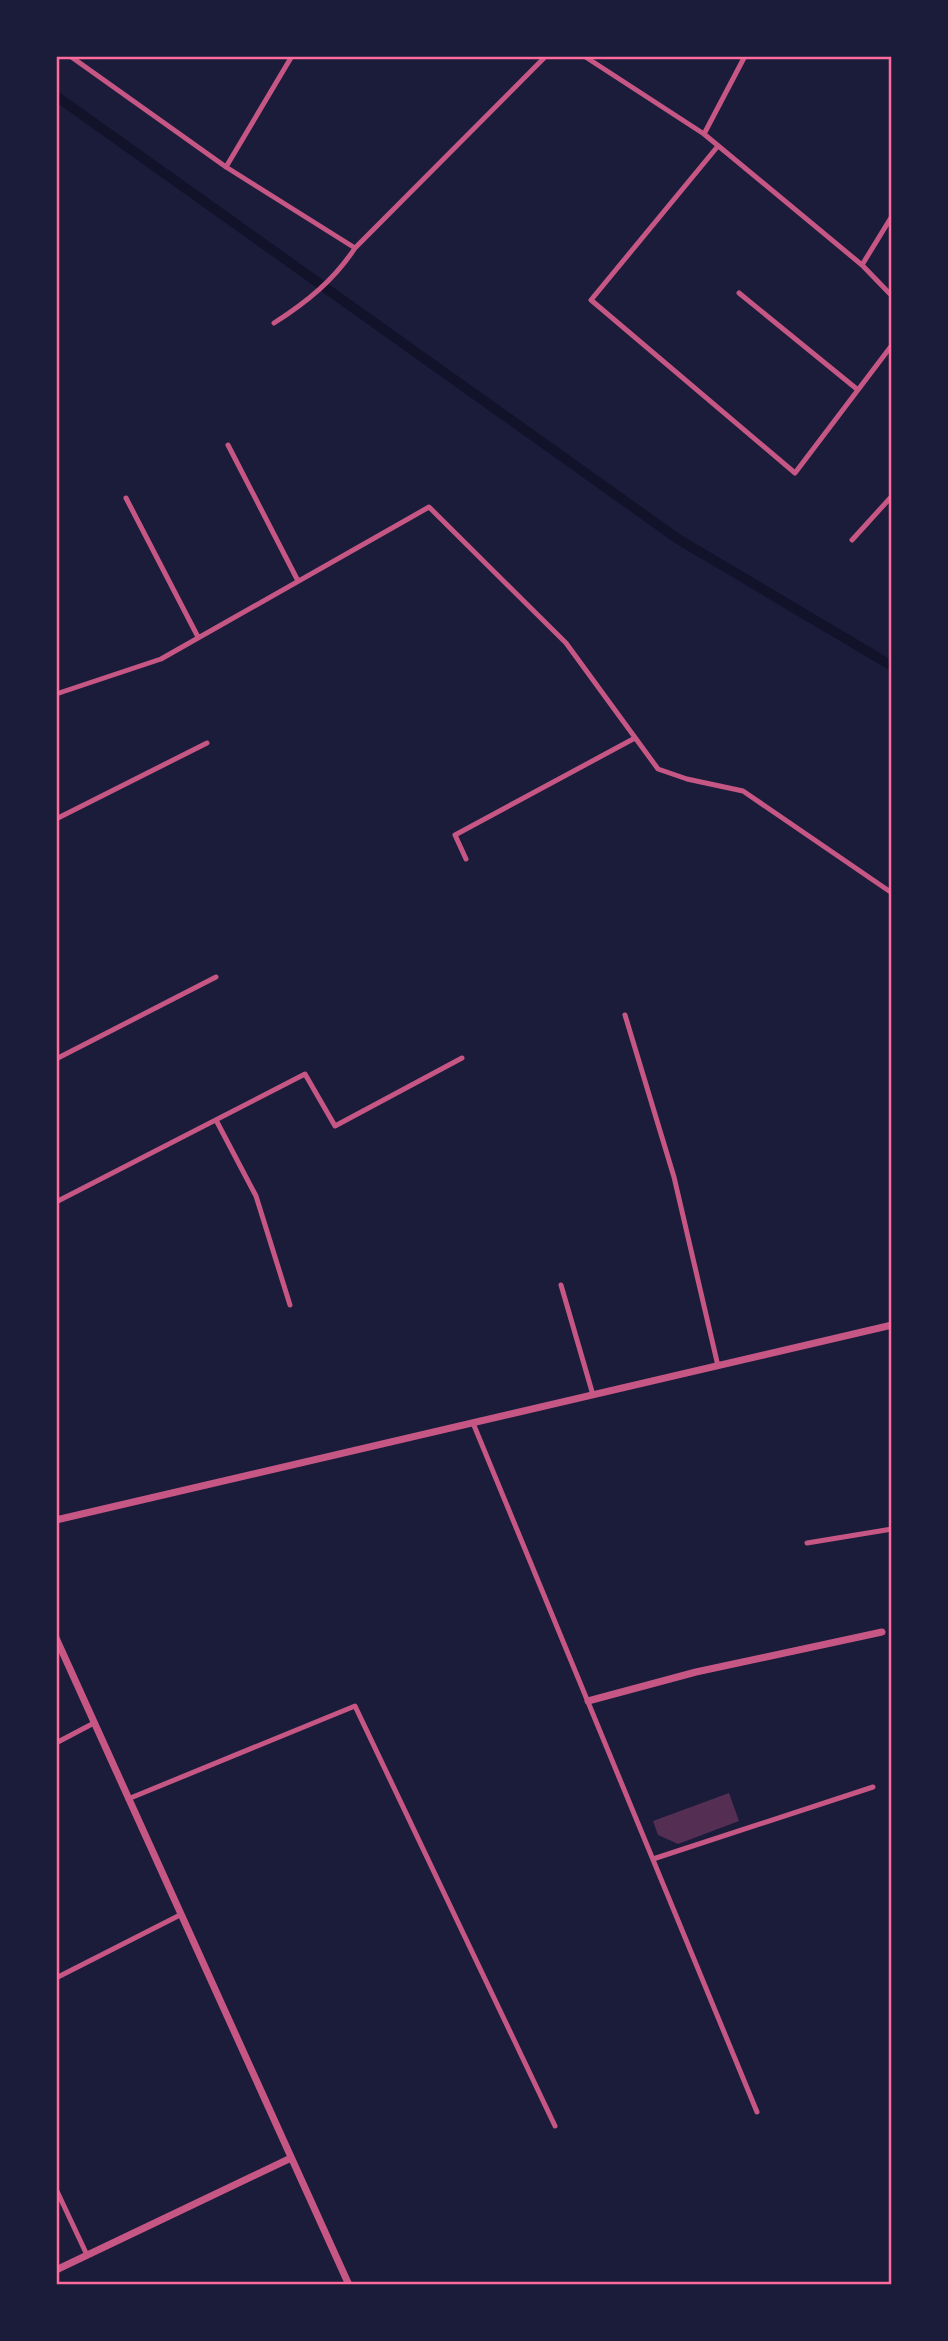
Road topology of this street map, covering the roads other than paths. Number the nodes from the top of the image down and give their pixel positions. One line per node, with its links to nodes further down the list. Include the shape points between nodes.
1 (70, 56): 8 (lane)
2 (292, 56): 8 (lane)
3 (546, 56): 10 (lane)
4 (584, 56): 6 (lane)
5 (745, 56): 6 (lane)
6 (704, 134): 7 (lane)
7 (718, 146): 11 (lane); 16 (lane, via 590,300 795,473)
8 (226, 167): 10 (lane)
9 (892, 216): 11 (lane)
10 (355, 248): 14 (lane, via 309,301)
11 (862, 265): 13 (lane)
12 (739, 293): 16 (lane)
13 (892, 296)
14 (274, 323)
15 (892, 345): 16 (lane)
16 (858, 390)
17 (228, 445): 21 (lane)
18 (892, 496): 20 (lane)
19 (125, 498): 22 (lane)
20 (852, 540)
21 (298, 581): 22 (lane); 24 (lane, via 429,507 566,643)
22 (198, 637): 23 (lane, via 161,659)
23 (56, 694)
24 (635, 738): 27 (lane, via 455,835); 28 (lane, via 658,769 743,791)
25 (207, 743): 26 (lane)
26 (56, 820)
27 (466, 859)
28 (892, 893)
29 (215, 977): 32 (lane)
30 (625, 1015): 38 (lane, via 674,1177)
31 (462, 1058): 33 (lane, via 335,1126 305,1074)
32 (56, 1059)
33 (216, 1120): 34 (lane); 36 (lane, via 256,1196)
34 (56, 1202)
35 (561, 1285): 39 (lane)
36 (290, 1305)
37 (892, 1325): 38 (street)
38 (718, 1366): 39 (street)
39 (593, 1395): 40 (street)
40 (473, 1423): 41 (street); 46 (lane)
41 (56, 1520)
42 (892, 1529): 43 (lane)
43 (807, 1543)
44 (882, 1632): 46 (street)
45 (56, 1638): 47 (street)
46 (587, 1700): 51 (lane)
47 (94, 1723): 48 (lane); 50 (street)
48 (56, 1743)
49 (873, 1787): 51 (lane)
50 (128, 1800): 52 (street); 55 (lane, via 355,1706)
51 (653, 1859): 54 (lane)
52 (180, 1915): 53 (lane); 56 (street)
53 (56, 1978)
54 (757, 2112)
55 (555, 2126)
56 (290, 2158): 58 (street); 60 (street)
57 (56, 2189): 58 (lane)
58 (86, 2255): 59 (street)
59 (56, 2270)
60 (349, 2285)

